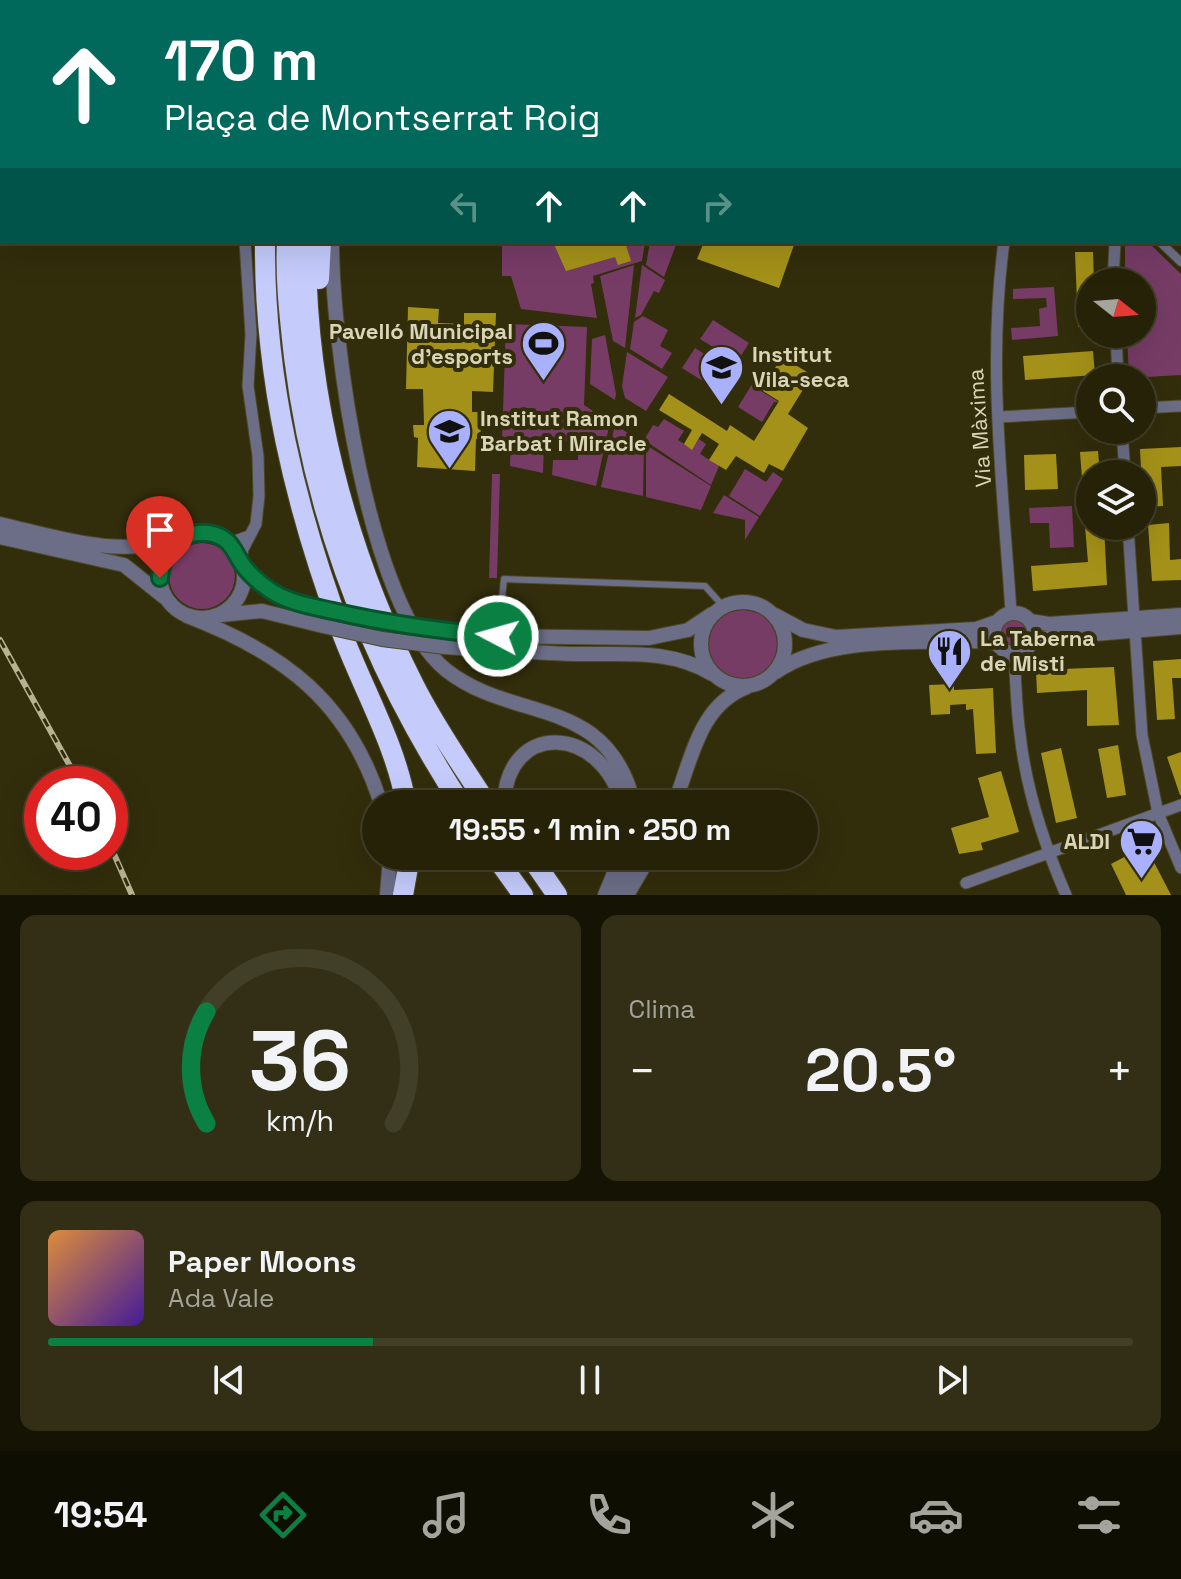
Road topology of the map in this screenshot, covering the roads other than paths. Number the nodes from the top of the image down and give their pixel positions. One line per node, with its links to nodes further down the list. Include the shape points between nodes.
1 (245, 244): 18 (street, via 251,334 248,386 259,496)
2 (265, 244): 43 (highway, via 271,362 300,508)
3 (306, 244): 16 (highway, via 311,348)
4 (321, 244): 16 (highway)
5 (332, 244): 48 (street, via 341,371 356,455 396,590 419,636 457,677 584,728 621,768)
6 (1004, 244): 15 (street, Via Màxima, via 996,300)
7 (1115, 244): 11 (street)
8 (1164, 244): 10 (street)
9 (286, 245): 44 (highway, via 300,396 329,524 377,652)
10 (1181, 262)
11 (1114, 268)
12 (1181, 406): 13 (street)
13 (1156, 407)
14 (1076, 413): 15 (street)
15 (998, 417): 27 (street, Via Màxima)
16 (325, 435): 45 (highway, via 375,601 432,719)
17 (0, 524): 20 (street, via 112,548 138,549)
18 (250, 536): 21 (street); 23 (street)
19 (0, 537): 24 (street, via 124,565)
20 (182, 538): 21 (street, via 208,533); 24 (street, via 161,566)
21 (224, 539): 23 (street)
22 (1129, 540): 33 (street)
23 (242, 563): 30 (street, via 245,578 239,597); 35 (street, bridge, via 276,594 314,607 374,621)
24 (167, 600): 29 (street)
25 (717, 610): 26 (street, via 748,601); 35 (street, via 688,630 649,638); 35 (lane, via 705,586 504,579); 39 (street, via 700,638 700,651)
26 (772, 612): 32 (street, via 803,630 836,637 976,629); 40 (street, via 780,623 785,650)
27 (1011, 612): 31 (street); 32 (street)
28 (1181, 615): 33 (street)
29 (187, 616): 30 (street); 42 (street, via 252,643 311,686 355,744)
30 (216, 616): 39 (street, bridge, via 262,611 382,639 445,647 662,655)
31 (1030, 621): 33 (street); 36 (street)
32 (996, 622): 37 (street)
33 (1134, 624): 34 (street); 36 (street); 51 (street, via 1142,735)
34 (1181, 627)
35 (498, 636)
36 (1033, 639): 38 (street)
37 (996, 643): 38 (street); 40 (street, via 818,650)
38 (1014, 653): 52 (street, via 1020,735)
39 (712, 674): 41 (street, via 722,682)
40 (772, 675): 41 (street)
41 (748, 687): 49 (street, via 711,711)
42 (375, 790)
43 (403, 790)
44 (452, 790)
45 (478, 790)
46 (507, 790): 47 (street, via 518,761 531,750 555,743 573,744 596,756)
47 (617, 790)
48 (629, 790)
49 (680, 790)
50 (1181, 805): 51 (street)
51 (1158, 813): 52 (street); 53 (street)
52 (1048, 853): 63 (street); 73 (street)
53 (1181, 868)
54 (389, 870): 64 (street)
55 (407, 870): 65 (highway)
56 (502, 870): 66 (highway)
57 (505, 870): 67 (highway)
58 (530, 870): 68 (highway)
59 (540, 870): 69 (highway)
60 (615, 870): 70 (street)
61 (627, 870): 71 (street)
62 (642, 870): 72 (street)
63 (966, 883)
64 (387, 895)
65 (403, 895)
66 (515, 895)
67 (523, 895)
68 (547, 895)
69 (557, 895)
70 (605, 895)
71 (617, 895)
72 (627, 895)
73 (1066, 895)

